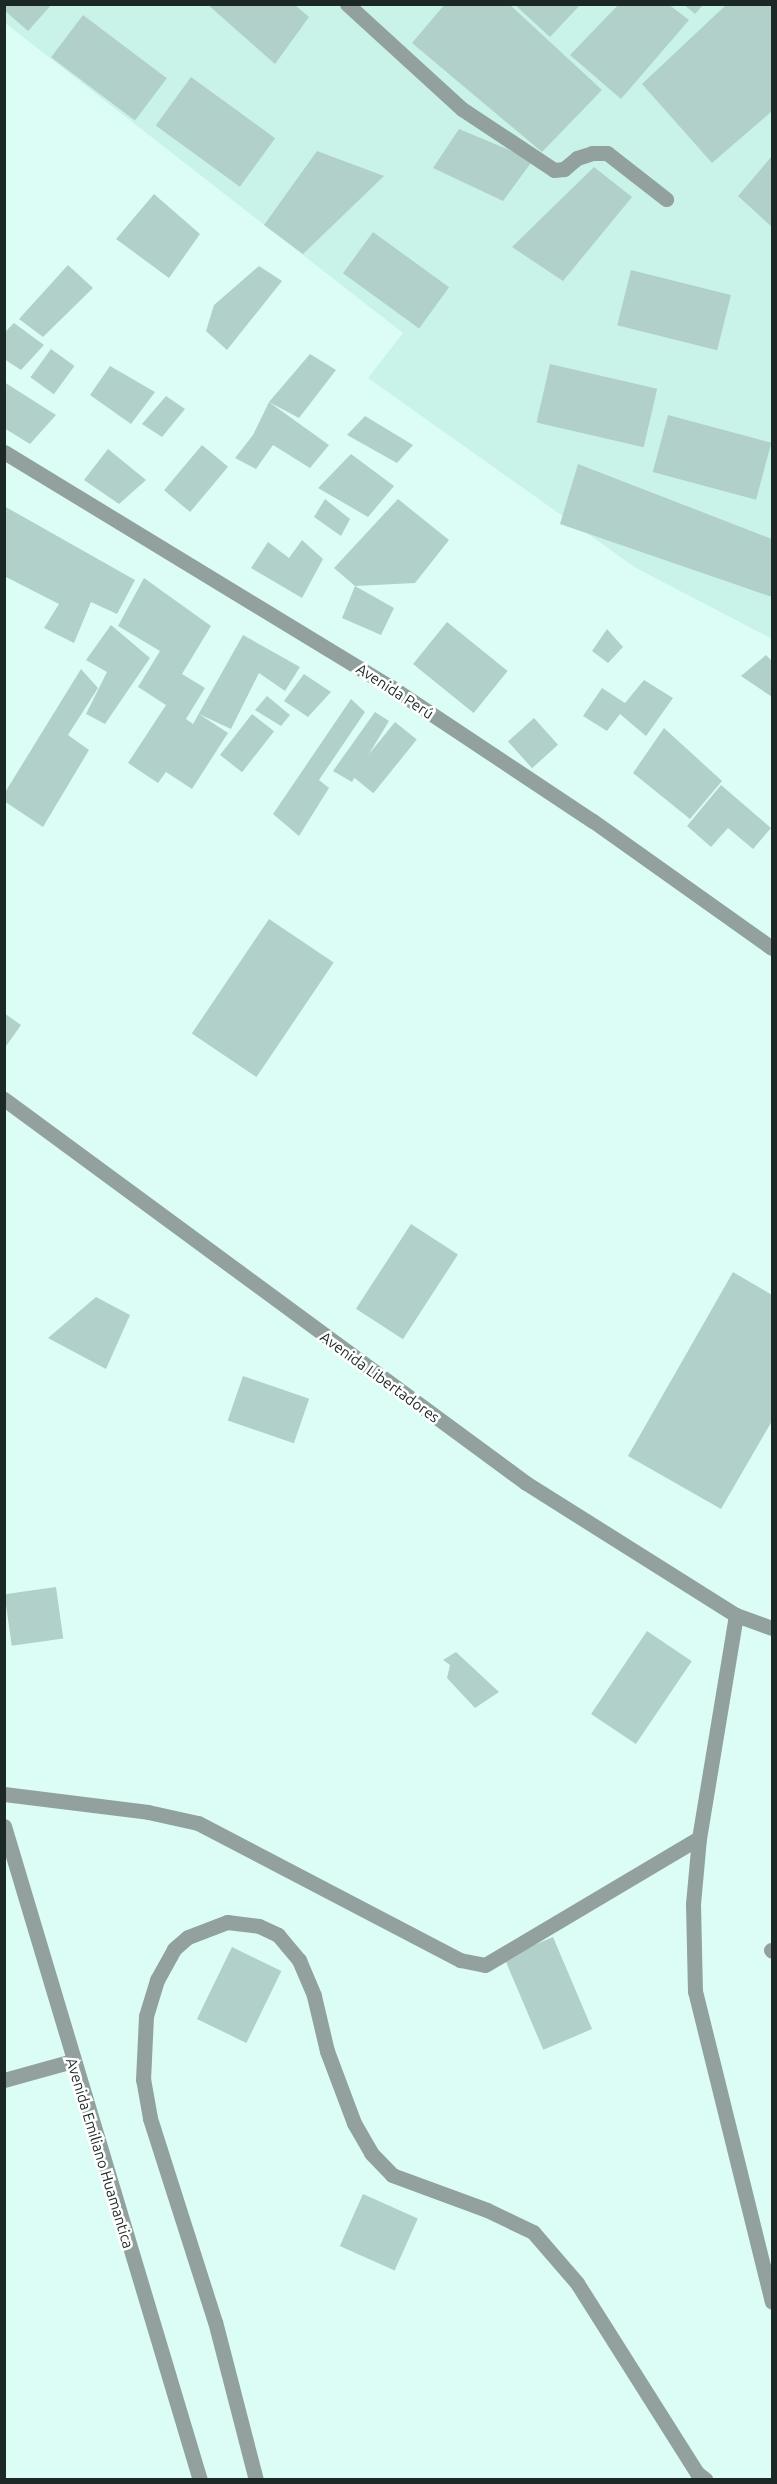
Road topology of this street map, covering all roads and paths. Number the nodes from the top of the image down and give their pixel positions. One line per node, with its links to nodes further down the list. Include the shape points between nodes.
1 (347, 4): 2 (street, via 462,109 554,170 564,169 577,158 607,153)
2 (666, 199)
3 (4, 452): 4 (street, Avenida Perú, via 391,687 593,821)
4 (772, 948)
5 (4, 1099): 6 (street, Avenida Libertadores, via 526,1483)
6 (736, 1615): 7 (street, Avenida Libertadores); 10 (street)
7 (772, 1628)
8 (4, 1794): 10 (street, via 198,1822 460,1960 485,1965)
9 (4, 1826): 11 (street, Avenida Emiliano Huamantica)
10 (699, 1838): 13 (street, via 693,1904 695,1991)
11 (72, 2061): 12 (street); 14 (street, Avenida Emiliano Huamantica)
12 (4, 2080)
13 (772, 2302)
14 (200, 2480)
15 (256, 2480): 16 (street, via 215,2322 150,2118 143,2080 146,2016 157,1980 174,1949 188,1937 227,1922 259,1926 278,1935 298,1960 314,1996 327,2051 354,2123 371,2153 392,2175 533,2232 577,2283 697,2473)
16 (706, 2480)

